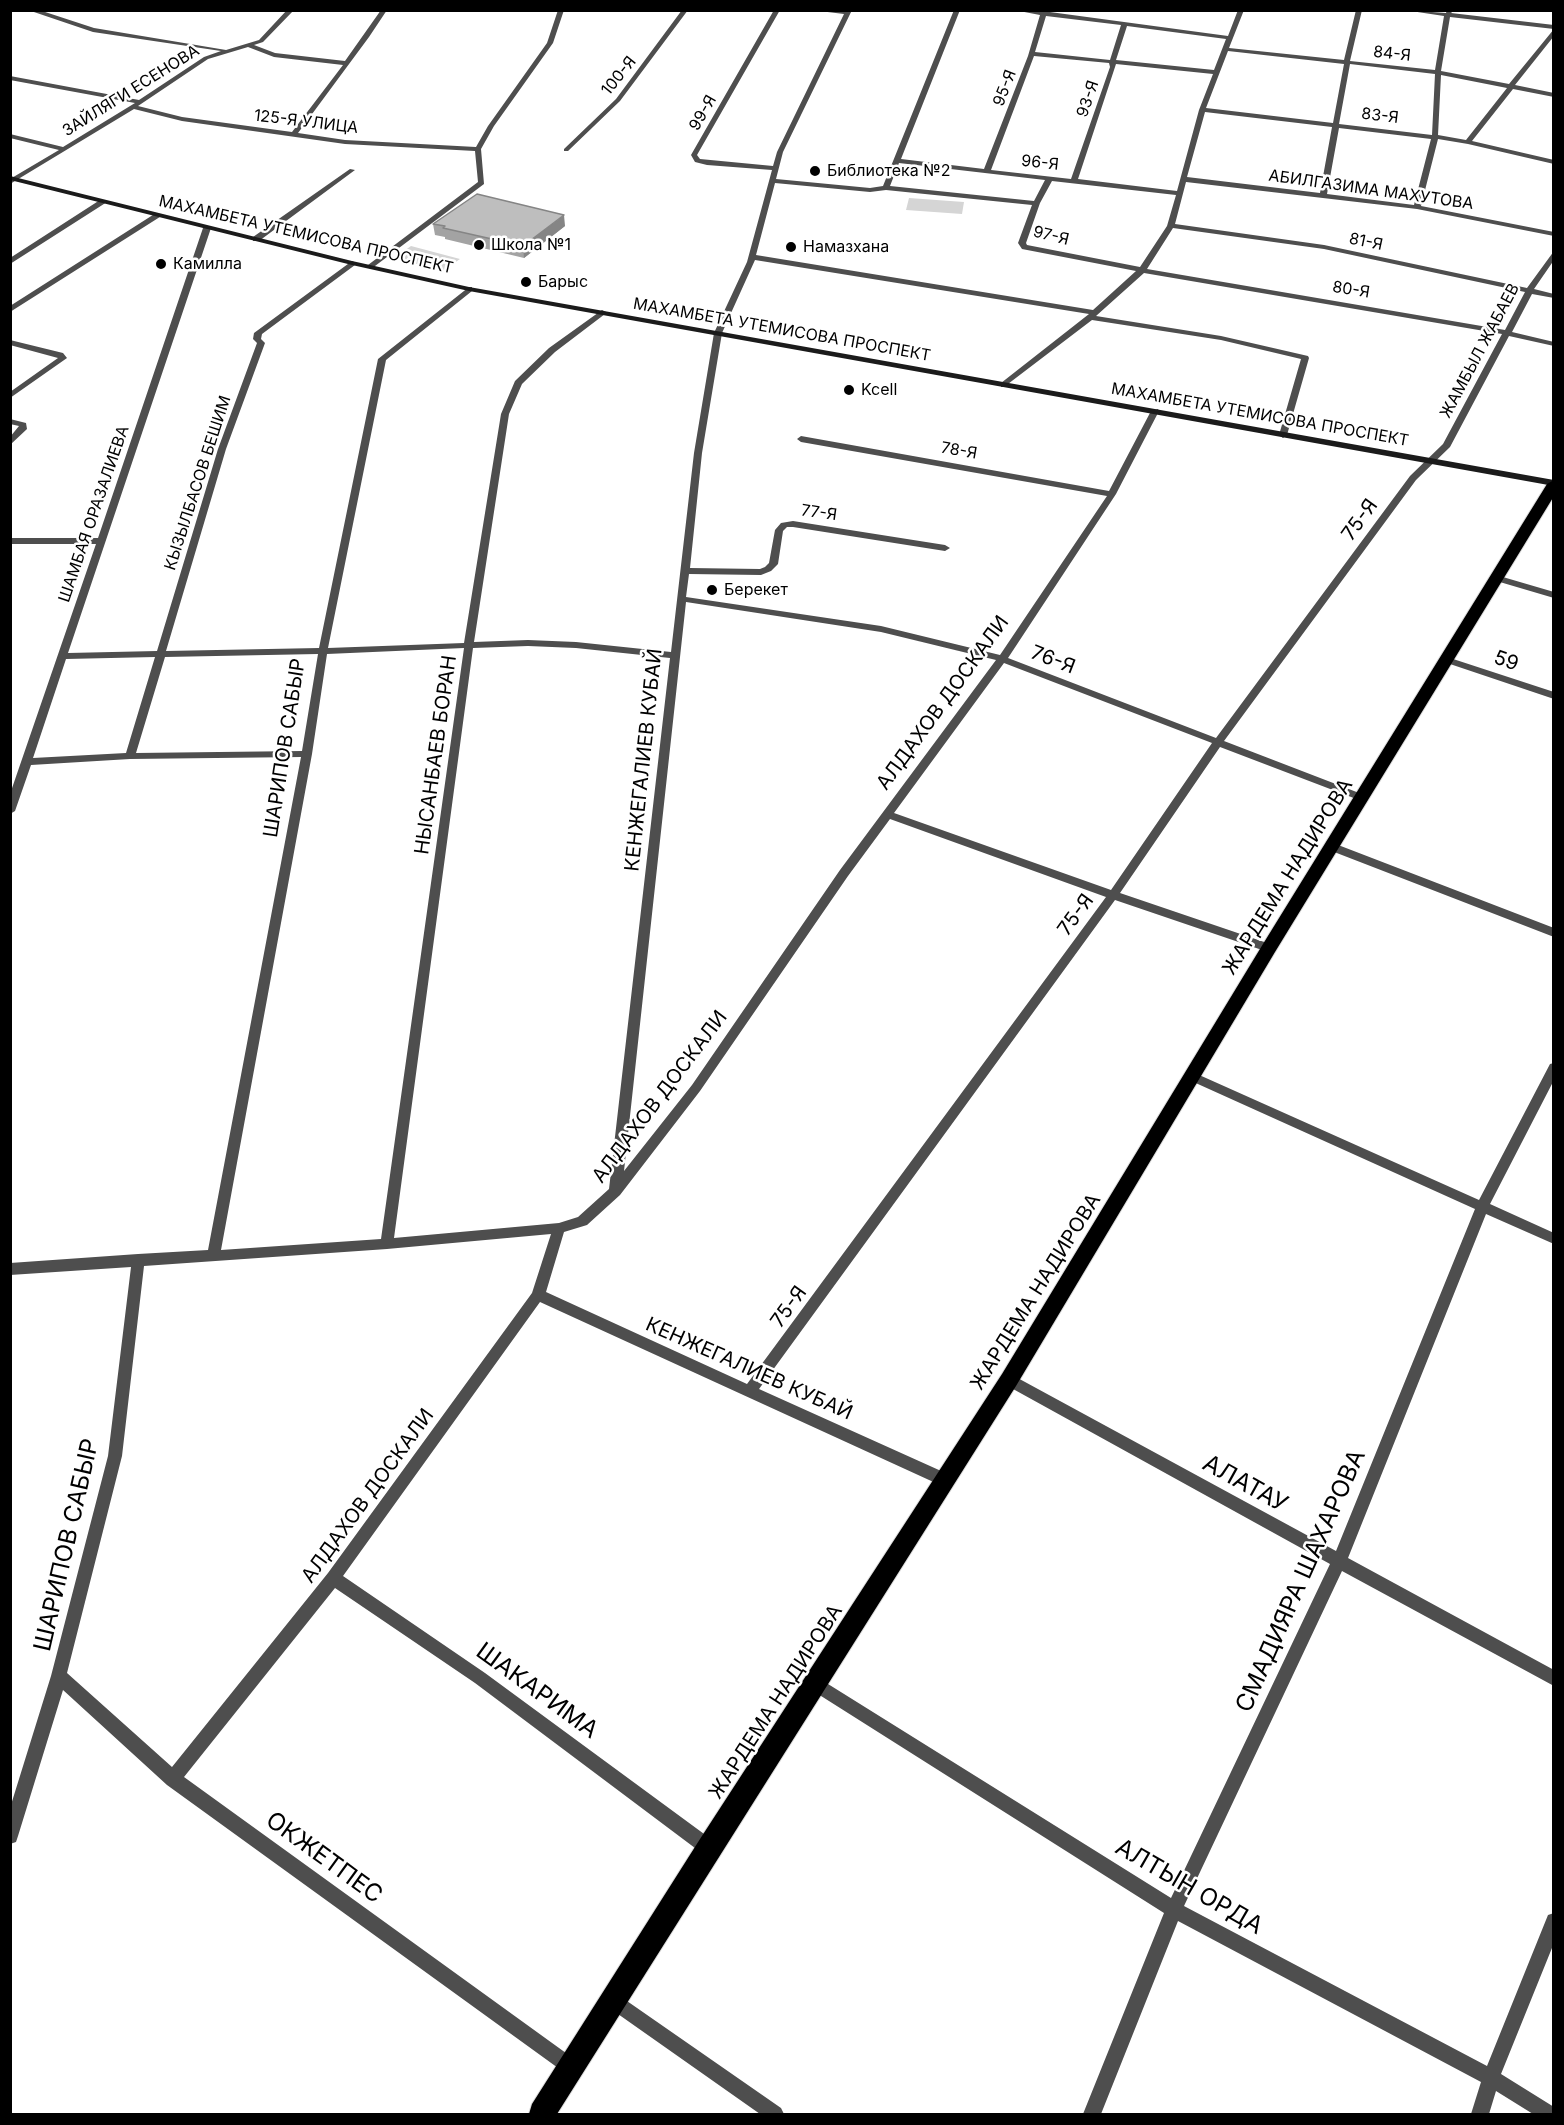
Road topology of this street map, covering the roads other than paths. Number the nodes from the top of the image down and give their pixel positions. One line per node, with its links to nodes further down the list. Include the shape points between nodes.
1 (31, 10): 21 (street, via 93,30)
2 (291, 10): 19 (street, ЗАЙЛЯГИ ЕСЕНОВА)
3 (384, 10): 25 (street)
4 (561, 10): 40 (street, via 550,43)
5 (685, 10): 41 (street, 100-Я, via 612,107)
6 (777, 10): 44 (street, 99-Я, via 694,155 697,161 706,163)
7 (813, 10): 13 (street)
8 (957, 10): 42 (street)
9 (1017, 10): 15 (street)
10 (1241, 10): 18 (street)
11 (1359, 10): 24 (street)
12 (1407, 10): 14 (street)
13 (848, 12): 44 (street, КЕНЖЕГАЛИЕВ КУБАЙ)
14 (1449, 13): 17 (street); 27 (street)
15 (1043, 14): 16 (street, via 1110,20); 22 (street, 95-Я)
16 (1124, 25): 18 (street); 23 (street, 93-Я)
17 (1554, 29): 29 (street)
18 (1230, 38): 20 (street)
19 (251, 46): 21 (street, ЗАЙЛЯГИ ЕСЕНОВА); 25 (street, via 274,55)
20 (1226, 49): 24 (street, 84-Я); 26 (street)
21 (230, 51): 31 (street, ЗАЙЛЯГИ ЕСЕНОВА, via 206,58)
22 (1032, 54): 23 (street); 46 (street, 95-Я)
23 (1112, 62): 26 (street); 50 (street, 93-Я)
24 (1347, 62): 27 (street, 84-Я); 34 (street)
25 (346, 63): 35 (street)
26 (1216, 72): 33 (street)
27 (1438, 72): 29 (street, 84-Я); 37 (street)
28 (10, 78): 31 (street)
29 (1510, 87): 30 (street, 84-Я); 38 (street)
30 (1554, 96)
31 (141, 102): 32 (street, ЗАЙЛЯГИ ЕСЕНОВА)
32 (134, 106): 35 (street, 125-Я УЛИЦА, via 182,119); 39 (street, ЗАЙЛЯГИ ЕСЕНОВА)
33 (1202, 110): 34 (street, 83-Я); 48 (street)
34 (1337, 125): 37 (street, 83-Я); 54 (street)
35 (294, 134): 40 (street, 125-Я УЛИЦА, via 345,142)
36 (10, 136): 39 (street)
37 (1435, 136): 38 (street, 83-Я); 57 (street)
38 (1468, 142): 43 (street, 83-Я)
39 (65, 149): 49 (street, ЗАЙЛЯГИ ЕСЕНОВА)
40 (478, 149): 67 (street, via 482,183)
41 (566, 150)
42 (897, 161): 46 (street, 96-Я); 52 (street)
43 (1554, 162)
44 (774, 168): 51 (street, КЕНЖЕГАЛИЕВ КУБАЙ)
45 (352, 170): 62 (street)
46 (987, 171): 47 (street, 96-Я)
47 (1050, 178): 50 (street, 96-Я); 56 (street, 97-Я)
48 (1183, 179): 53 (street); 54 (street, АБИЛГАЗИМА МАХУТОВА)
49 (12, 180): 55 (street, МАХАМБЕТА УТЕМИСОВА ПРОСПЕКТ)
50 (1074, 180): 53 (street, 96-Я)
51 (773, 181): 52 (street); 64 (street, КЕНЖЕГАЛИЕВ КУБАЙ)
52 (886, 188): 56 (street)
53 (1179, 193): 59 (street)
54 (1323, 196): 57 (street, АБИЛГАЗИМА МАХУТОВА)
55 (103, 202): 58 (street, МАХАМБЕТА УТЕМИСОВА ПРОСПЕКТ); 65 (street)
56 (1036, 203): 68 (street, 97-Я, via 1022,243 1025,247)
57 (1417, 207): 61 (street, АБИЛГАЗИМА МАХУТОВА)
58 (159, 215): 60 (street, МАХАМБЕТА УТЕМИСОВА ПРОСПЕКТ); 72 (street)
59 (1171, 226): 68 (street); 70 (street, 81-Я, via 1324,247)
60 (207, 228): 62 (street, МАХАМБЕТА УТЕМИСОВА ПРОСПЕКТ); 89 (street, ШАМБАЯ ОРАЗАЛИЕВА)
61 (1554, 234)
62 (256, 239): 66 (street, МАХАМБЕТА УТЕМИСОВА ПРОСПЕКТ)
63 (1554, 253): 70 (street, ЖАМБЫЛ ЖАБАЕВ)
64 (753, 257): 74 (street); 75 (street, КЕНЖЕГАЛИЕВ КУБАЙ)
65 (10, 261)
66 (352, 263): 67 (street, МАХАМБЕТА УТЕМИСОВА ПРОСПЕКТ); 98 (street, КЫЗЫЛБАСОВ БЕШИМ, via 258,333 261,343 222,449)
67 (370, 267): 69 (street, МАХАМБЕТА УТЕМИСОВА ПРОСПЕКТ)
68 (1142, 270): 74 (street); 76 (street, 80-Я)
69 (469, 289): 73 (street, МАХАМБЕТА УТЕМИСОВА ПРОСПЕКТ); 97 (street, ШАРИПОВ САБЫР, via 382,359)
70 (1530, 290): 71 (street, 81-Я); 76 (street, ЖАМБЫЛ ЖАБАЕВ)
71 (1554, 296)
72 (10, 310)
73 (602, 312): 75 (street, МАХАМБЕТА УТЕМИСОВА ПРОСПЕКТ); 96 (street, НЫСАНБАЕВ БОРАН, via 552,350 518,383 505,414)
74 (1093, 315): 79 (street); 83 (street, via 1305,358)
75 (718, 333): 79 (street, МАХАМБЕТА УТЕМИСОВА ПРОСПЕКТ); 92 (street, КЕНЖЕГАЛИЕВ КУБАЙ, via 698,453)
76 (1508, 333): 78 (street, 80-Я); 86 (street, ЖАМБЫЛ ЖАБАЕВ, via 1447,445)
77 (10, 342): 80 (street, via 63,358)
78 (1554, 344)
79 (1004, 385): 81 (street, МАХАМБЕТА УТЕМИСОВА ПРОСПЕКТ)
80 (10, 396)
81 (1155, 411): 83 (street, МАХАМБЕТА УТЕМИСОВА ПРОСПЕКТ); 88 (street, АЛДАХОВ ДОСКАЛИ)
82 (10, 421): 85 (street, via 24,424)
83 (1283, 435): 86 (street, МАХАМБЕТА УТЕМИСОВА ПРОСПЕКТ)
84 (801, 439): 88 (street, 78-Я)
85 (10, 443)
86 (1431, 460): 87 (street, МАХАМБЕТА УТЕМИСОВА ПРОСПЕКТ); 104 (street, 75-Я, via 1406,488)
87 (1554, 483): 93 (highway, ЖАРДЕМА НАДИРОВА)
88 (1112, 494): 101 (street, АЛДАХОВ ДОСКАЛИ)
89 (100, 541): 90 (street); 100 (street, ШАМБАЯ ОРАЗАЛИЕВА)
90 (10, 542)
91 (945, 548): 92 (street, 77-Я, via 793,524 779,530 773,564 768,569)
92 (685, 571): 95 (street, КЕНЖЕГАЛИЕВ КУБАЙ)
93 (1496, 579): 94 (street); 102 (highway, ЖАРДЕМА НАДИРОВА)
94 (1554, 595)
95 (682, 599): 99 (street, КЕНЖЕГАЛИЕВ КУБАЙ); 101 (street, 76-Я, via 881,629)
96 (469, 645): 97 (street); 99 (street, via 576,645); 121 (street, НЫСАНБАЕВ БОРАН)
97 (323, 651): 98 (street); 105 (street, ШАРИПОВ САБЫР)
98 (162, 653): 100 (street); 106 (street, КЫЗЫЛБАСОВ БЕШИМ)
99 (675, 655): 117 (street, КЕНЖЕГАЛИЕВ КУБАЙ)
100 (62, 656): 107 (street, ШАМБАЯ ОРАЗАЛИЕВА)
101 (1002, 659): 104 (street, 76-Я); 110 (street, АЛДАХОВ ДОСКАЛИ)
102 (1448, 660): 103 (street, 59); 108 (highway, ЖАРДЕМА НАДИРОВА)
103 (1554, 696)
104 (1218, 742): 108 (street, 76-Я); 112 (street, 75-Я)
105 (307, 754): 106 (street); 122 (street, ШАРИПОВ САБЫР)
106 (130, 756): 107 (street)
107 (26, 762): 109 (street, ШАМБАЯ ОРАЗАЛИЕВА)
108 (1363, 798): 111 (highway, ЖАРДЕМА НАДИРОВА)
109 (10, 811)
110 (887, 813): 112 (street); 117 (street, АЛДАХОВ ДОСКАЛИ, via 696,1088)
111 (1333, 848): 113 (street); 114 (highway, ЖАРДЕМА НАДИРОВА)
112 (1113, 895): 114 (street); 127 (street, 75-Я)
113 (1554, 933)
114 (1269, 948): 116 (highway, ЖАРДЕМА НАДИРОВА)
115 (1554, 1067): 118 (street, СМАДИЯРА ШАХАРОВА)
116 (1194, 1077): 118 (street); 126 (highway, ЖАРДЕМА НАДИРОВА)
117 (615, 1191): 119 (street, АЛДАХОВ ДОСКАЛИ, via 582,1221)
118 (1483, 1205): 120 (street); 129 (street, СМАДИЯРА ШАХАРОВА)
119 (559, 1228): 121 (street); 125 (street, АЛДАХОВ ДОСКАЛИ)
120 (1554, 1239)
121 (387, 1244): 122 (street)
122 (214, 1254): 123 (street)
123 (138, 1259): 124 (street); 131 (street, ШАРИПОВ САБЫР, via 115,1456)
124 (10, 1269)
125 (538, 1295): 127 (street, КЕНЖЕГАЛИЕВ КУБАЙ); 130 (street, АЛДАХОВ ДОСКАЛИ)
126 (1009, 1380): 128 (highway, ЖАРДЕМА НАДИРОВА); 129 (street, АЛАТАУ)
127 (750, 1391): 128 (street, КЕНЖЕГАЛИЕВ КУБАЙ)
128 (945, 1480): 133 (highway, ЖАРДЕМА НАДИРОВА)
129 (1339, 1561): 132 (street, АЛАТАУ); 137 (street, СМАДИЯРА ШАХАРОВА)
130 (333, 1578): 134 (street, АЛДАХОВ ДОСКАЛИ); 136 (street, ШАКАРИМА, via 480,1678)
131 (59, 1676): 134 (street, ОКЖЕТПЕС); 135 (street, ШАРИПОВ САБЫР)
132 (1554, 1679)
133 (815, 1684): 136 (highway, ЖАРДЕМА НАДИРОВА); 137 (street, АЛТЫН ОРДА)
134 (173, 1779): 140 (street, ОКЖЕТПЕС)
135 (10, 1836)
136 (709, 1848): 139 (highway, ЖАРДЕМА НАДИРОВА)
137 (1174, 1910): 141 (street, АЛТЫН ОРДА); 144 (street, СМАДИЯРА ШАХАРОВА)
138 (1554, 1921): 141 (street)
139 (614, 2001): 140 (highway, ЖАРДЕМА НАДИРОВА); 143 (street)
140 (571, 2067): 142 (highway, ЖАРДЕМА НАДИРОВА)
141 (1491, 2078): 145 (street); 146 (street, АЛТЫН ОРДА)
142 (542, 2115)
143 (775, 2115)
144 (1092, 2115)
145 (1480, 2115)
146 (1549, 2115)

